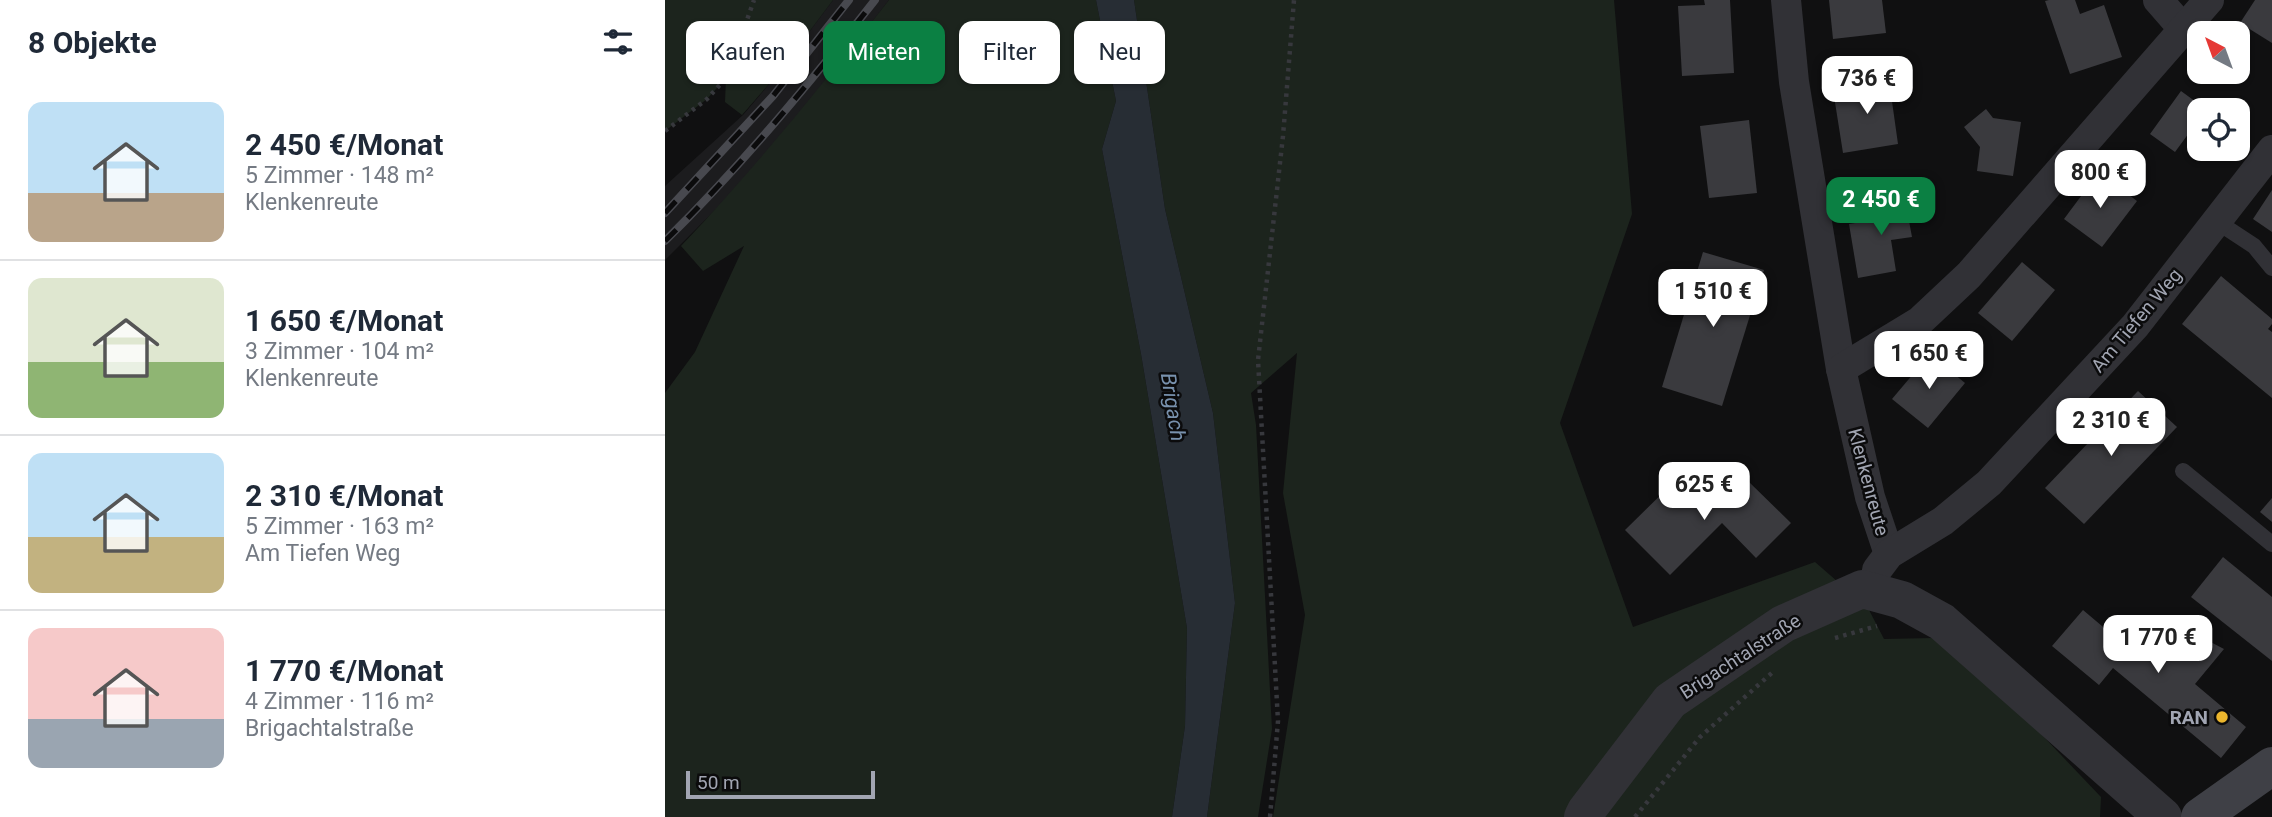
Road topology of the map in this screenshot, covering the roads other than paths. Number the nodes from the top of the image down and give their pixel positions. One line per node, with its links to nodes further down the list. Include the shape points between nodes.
1 (1786, 0): 8 (street, Klenkenreute, via 1794,82)
2 (2158, 0): 4 (street)
3 (2209, 0): 4 (street)
4 (2185, 31): 8 (street, via 1969,275 1920,321)
5 (2272, 150): 6 (street, Am Tiefen Weg)
6 (2217, 221): 7 (lane, via 2253,246); 11 (street, Am Tiefen Weg, via 2135,326 1989,483 1943,520)
7 (2272, 268)
8 (1841, 369): 11 (street, Klenkenreute, via 1870,497)
9 (2183, 471): 10 (lane)
10 (2272, 544)
11 (1889, 554): 12 (street, Am Tiefen Weg)
12 (1862, 589): 14 (street, Brigachtalstraße, via 1783,624 1670,701); 15 (street, via 1902,600 1942,622)
13 (2272, 766): 16 (main road)
14 (1583, 817)
15 (2164, 817)
16 (2200, 817)

